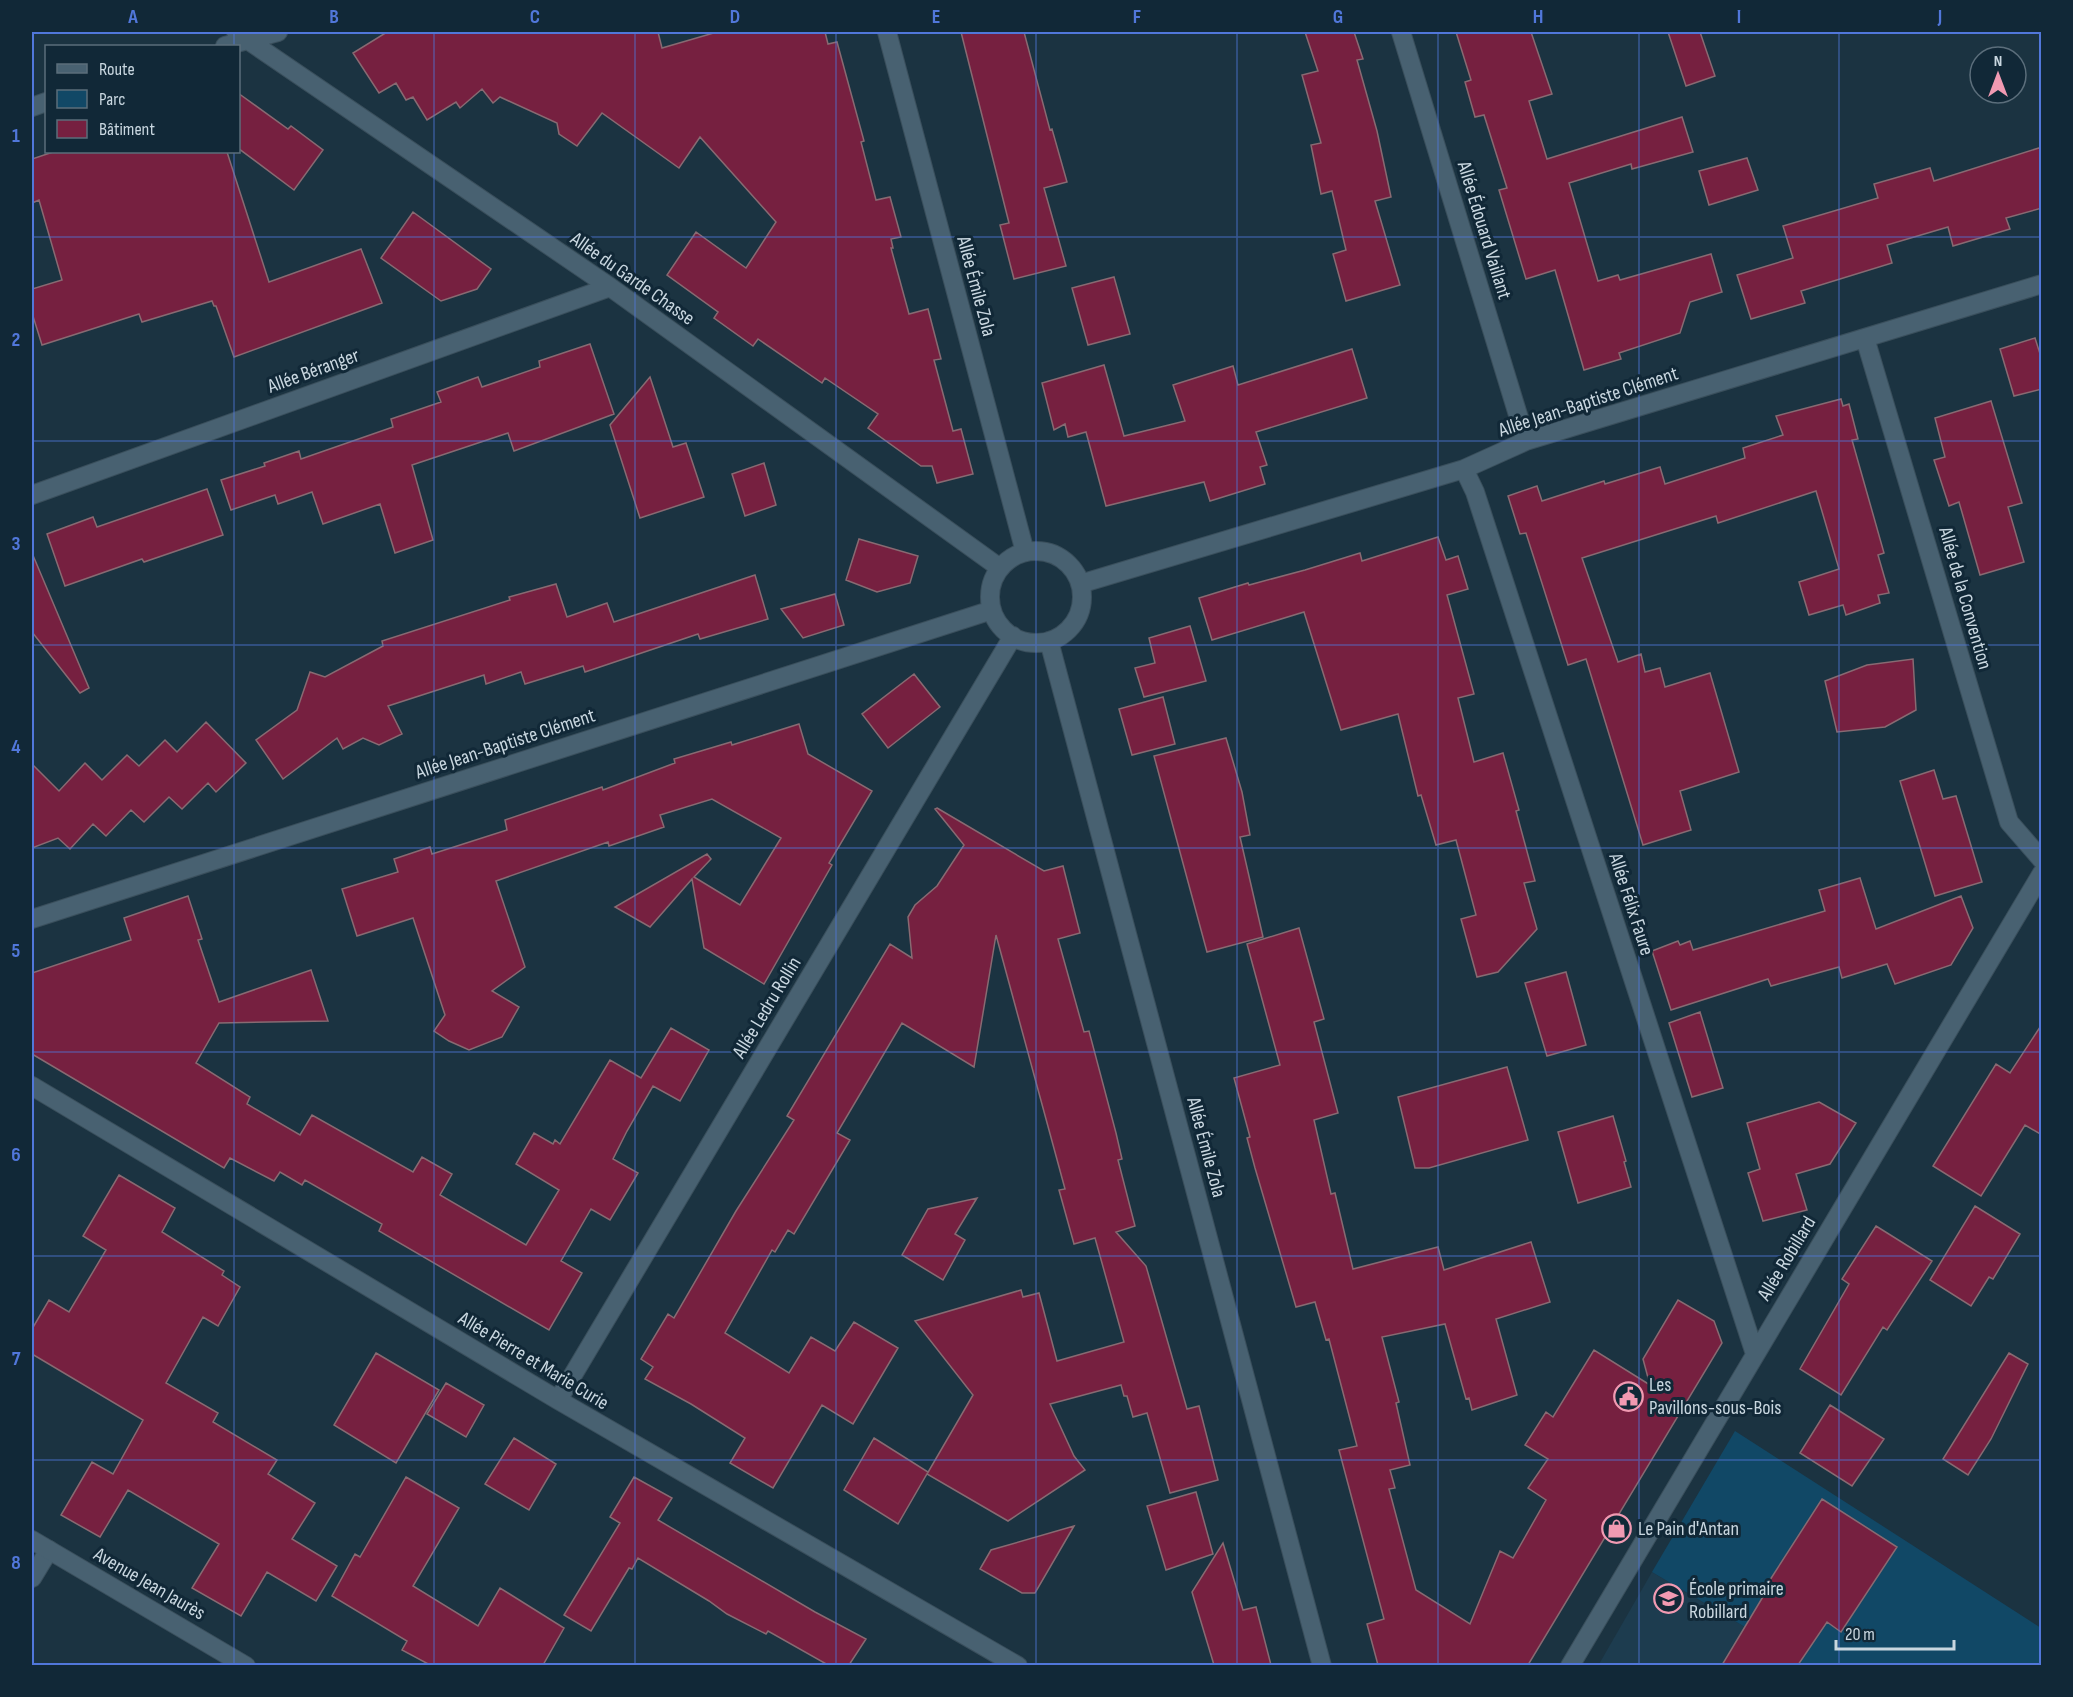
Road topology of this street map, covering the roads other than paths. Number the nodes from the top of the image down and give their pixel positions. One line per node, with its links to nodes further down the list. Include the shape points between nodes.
1 (278, 32): 4 (street)
2 (887, 32): 12 (street, Allée Émile Zola)
3 (1401, 32): 9 (street, Allée Édouard Vaillant)
4 (242, 36): 5 (street); 7 (street, Allée du Garde Chasse)
5 (227, 45)
6 (2042, 284): 8 (street, Allée Jean-Baptiste Clément)
7 (610, 287): 11 (street, Allée Béranger); 13 (street, Allée du Garde Chasse)
8 (1865, 338): 9 (street, Allée Jean-Baptiste Clément); 18 (street, Allée de la Convention, via 2009,822)
9 (1526, 441): 10 (street, Allée Jean-Baptiste Clément)
10 (1464, 469): 14 (street, Allée Jean-Baptiste Clément); 22 (street, Allée Félix Faure, via 1475,492)
11 (32, 495)
12 (1025, 552): 13 (street); 14 (street, via 1053,554 1074,571)
13 (1000, 568): 15 (street, via 991,588)
14 (1080, 584): 17 (street, via 1082,598 1073,625)
15 (992, 610): 16 (street, via 1004,630); 20 (street, Allée Jean-Baptiste Clément)
16 (1013, 636): 17 (street, via 1024,641); 23 (street, Allée Ledru Rollin)
17 (1049, 641): 29 (street, Allée Émile Zola)
18 (2042, 861)
19 (2042, 873): 22 (street, Allée Robillard)
20 (32, 919)
21 (32, 1086): 23 (street, Allée Pierre et Marie Curie)
22 (1755, 1354): 30 (street, Allée Robillard)
23 (558, 1400): 28 (street, Allée Pierre et Marie Curie)
24 (32, 1540): 25 (street, Avenue Jean Jaurès)
25 (49, 1550): 26 (street); 27 (street, Avenue Jean Jaurès)
26 (32, 1578)
27 (246, 1665)
28 (1018, 1665)
29 (1322, 1665)
30 (1569, 1665)

